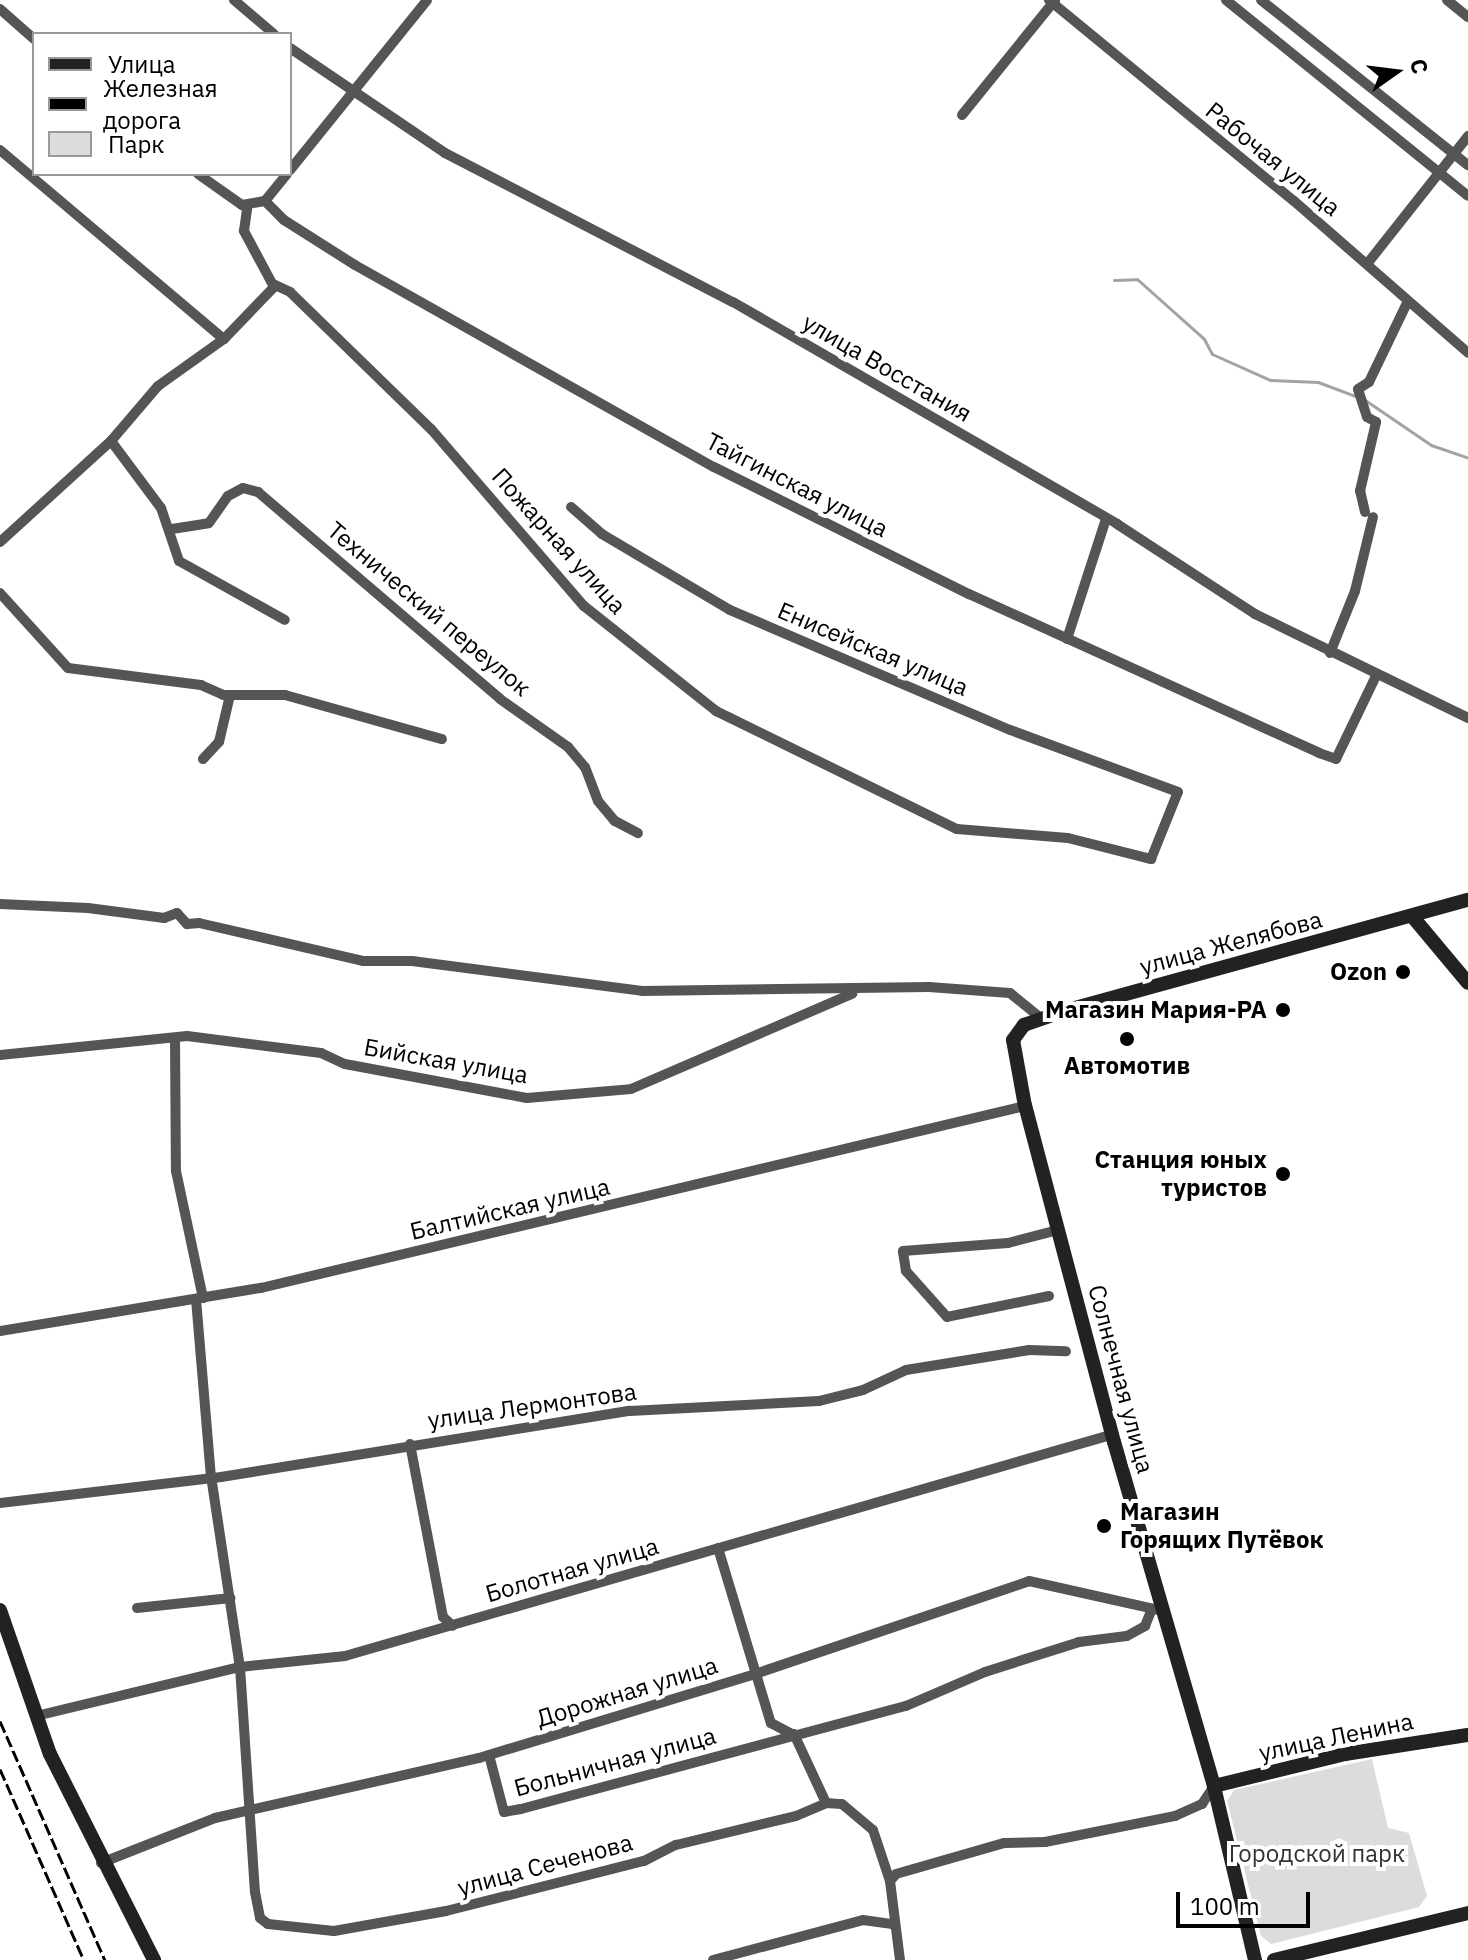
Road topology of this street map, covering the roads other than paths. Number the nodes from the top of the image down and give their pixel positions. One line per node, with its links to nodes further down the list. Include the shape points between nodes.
1 (234, 0): 9 (street)
2 (427, 0): 12 (street)
3 (1226, 0): 19 (street)
4 (1261, 0): 16 (street)
5 (1447, 0): 8 (street)
6 (1052, 1): 13 (street); 25 (street, Рабочая улица)
7 (0, 9): 10 (street)
8 (1468, 17)
9 (272, 32)
10 (32, 37)
11 (292, 49): 12 (street, улица Восстания)
12 (353, 94): 18 (street); 32 (street, улица Восстания, via 445,153 733,302)
13 (962, 115)
14 (1468, 136): 16 (street)
15 (0, 150): 28 (street)
16 (1453, 153): 17 (street); 19 (street)
17 (1468, 165)
18 (292, 167)
19 (1438, 172): 22 (street); 25 (street)
20 (201, 176): 24 (street)
21 (285, 176): 23 (street)
22 (1468, 196)
23 (265, 201): 24 (street); 37 (street, Тайгинская улица, via 284,220 355,265 574,392)
24 (245, 204): 26 (street, Пожарная улица, via 244,231)
25 (1367, 264): 27 (street, Рабочая улица)
26 (273, 284): 28 (street); 44 (street, Пожарная улица, via 290,292 431,429 584,606 716,711 957,829 1068,838 1151,859)
27 (1407, 303): 29 (street, Рабочая улица); 38 (street, via 1369,382 1358,389 1367,417 1376,422 1360,491 1369,514 1355,591)
28 (224, 339): 30 (street, via 158,386)
29 (1468, 353)
30 (111, 441): 33 (street); 34 (street)
31 (571, 507): 44 (street, Енисейская улица, via 602,534 730,610 1010,730)
32 (1106, 519): 37 (street); 38 (street, улица Восстания, via 1255,614)
33 (172, 529): 36 (street, via 179,561); 45 (street, Технический переулок, via 209,523 228,496 243,488 258,492 500,699 568,747 585,767 598,801 615,821)
34 (0, 542)
35 (0, 593): 40 (street, via 68,668 201,685)
36 (285, 620)
37 (1067, 639): 39 (street, Тайгинская улица, via 1336,759)
38 (1330, 653): 39 (street, улица Восстания)
39 (1376, 676): 41 (street, улица Восстания)
40 (230, 695): 42 (street, via 285,695); 43 (street, via 219,742)
41 (1468, 718)
42 (442, 739)
43 (203, 759)
44 (1178, 792)
45 (638, 833)
46 (1468, 900): 48 (street, улица Желябова)
47 (0, 904): 50 (street, Бийская улица, via 164,918 177,913 187,924 363,961 412,961 642,991)
48 (1412, 916): 49 (street); 51 (street, улица Желябова)
49 (1468, 983)
50 (870, 989): 51 (street, Бийская улица, via 1010,993); 52 (street, Бийская улица, via 835,998 631,1089 527,1098 345,1064 308,1051 201,1037)
51 (1042, 1019): 53 (street, улица Желябова, via 1024,1025)
52 (175, 1039): 54 (street, Бийская улица); 58 (street, via 176,1171)
53 (1013, 1040): 55 (street, Солнечная улица)
54 (0, 1055)
55 (1025, 1106): 56 (street, Солнечная улица); 58 (street, Балтийская улица, via 261,1288)
56 (1058, 1230): 57 (street, via 1008,1243 903,1251 906,1271 947,1317); 61 (street, Солнечная улица)
57 (1049, 1296)
58 (200, 1298): 59 (street, Балтийская улица); 63 (street)
59 (0, 1331)
60 (1066, 1351): 62 (street, улица Лермонтова, via 1029,1350 906,1370 863,1390 819,1401 630,1411)
61 (1114, 1434): 65 (street, Болотная улица); 69 (street, Солнечная улица)
62 (410, 1444): 63 (street, улица Лермонтова); 70 (street, via 443,1617)
63 (211, 1476): 64 (street, улица Лермонтова); 66 (street)
64 (0, 1503)
65 (718, 1548): 70 (street, Болотная улица); 72 (street)
66 (230, 1598): 67 (street); 71 (street)
67 (137, 1608)
68 (0, 1610): 73 (street)
69 (1157, 1610): 72 (street, Дорожная улица, via 1029,1581); 74 (street, via 1145,1626 1127,1636 1079,1642 985,1672 906,1706); 77 (street, Солнечная улица)
70 (453, 1626): 71 (street, Болотная улица, via 345,1656)
71 (240, 1667): 73 (street, Болотная улица); 79 (street)
72 (755, 1674): 74 (street, via 771,1723); 76 (street, Дорожная улица)
73 (36, 1716): 80 (street)
74 (794, 1734): 76 (street, Больничная улица, via 504,1812); 78 (street)
75 (1468, 1735): 77 (street, улица Ленина, via 1345,1754)
76 (489, 1755): 79 (street, Дорожная улица)
77 (1214, 1786): 81 (street, via 1202,1804 1175,1816 1045,1842 1004,1843 896,1874); 87 (street, Солнечная улица)
78 (826, 1803): 79 (street, улица Сеченова, via 796,1816 676,1845 644,1861 446,1911 334,1931 268,1924 260,1918); 81 (street, via 842,1804 873,1830)
79 (253, 1808): 80 (street, Дорожная улица)
80 (101, 1863): 84 (street)
81 (890, 1881): 83 (street)
82 (1468, 1913): 88 (street)
83 (891, 1924): 85 (street, via 863,1920); 86 (street)
84 (154, 1960)
85 (713, 1960)
86 (900, 1960)
87 (1255, 1960)
88 (1274, 1960)

